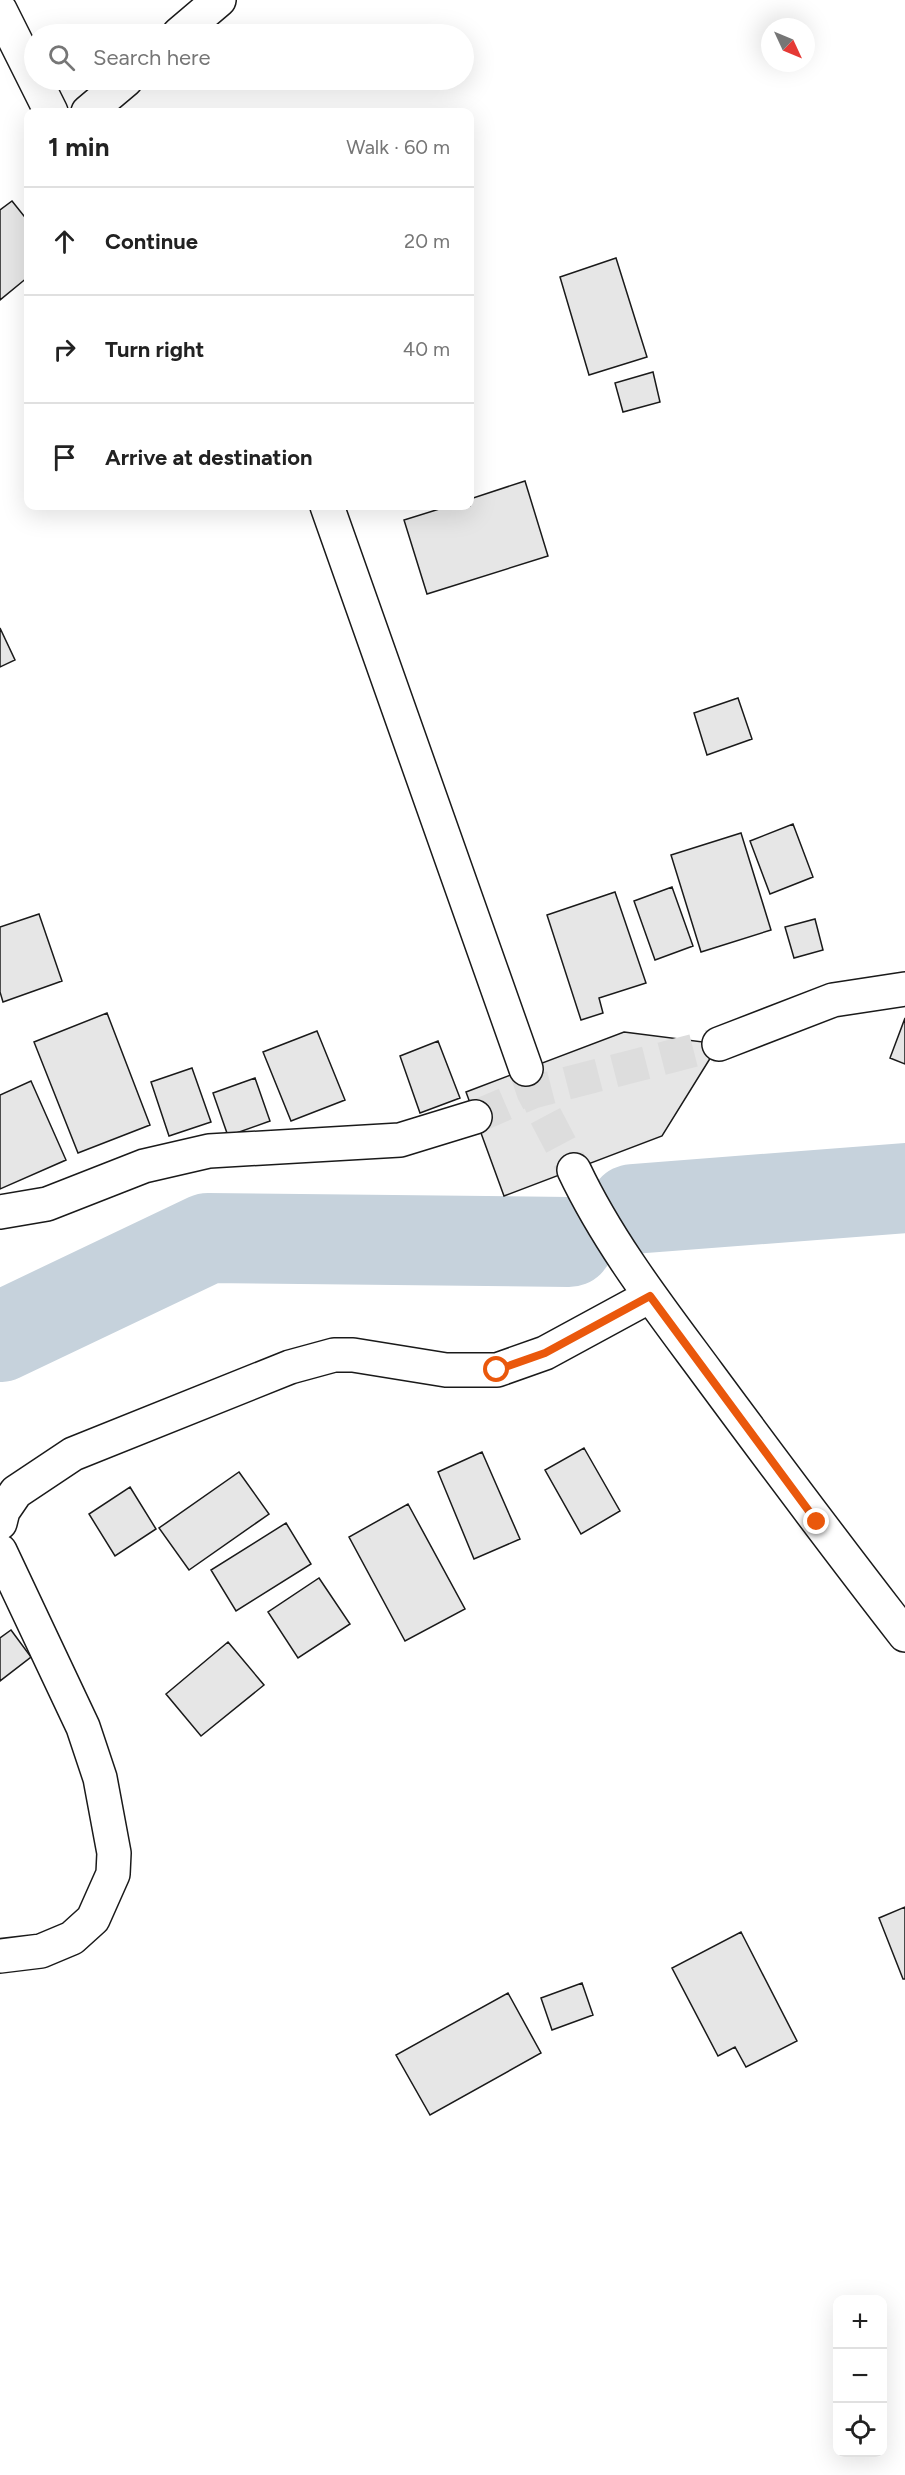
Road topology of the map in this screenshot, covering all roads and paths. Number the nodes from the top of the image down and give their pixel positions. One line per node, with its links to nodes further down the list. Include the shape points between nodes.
1 (219, 0): 3 (street)
2 (0, 10): 4 (street)
3 (191, 24)
4 (24, 58)
5 (40, 90): 7 (street)
6 (114, 90): 8 (street)
7 (49, 108)
8 (93, 108)
9 (328, 510): 12 (street)
10 (905, 988): 11 (street, via 833,1000)
11 (719, 1044)
12 (526, 1069)
13 (475, 1117): 15 (street, via 400,1140 209,1151 144,1166 47,1204)
14 (574, 1170): 16 (street, via 590,1203)
15 (0, 1212)
16 (650, 1296): 17 (street, via 545,1353 497,1370 446,1370 353,1355 334,1355 290,1367 73,1454 16,1492); 19 (street)
17 (0, 1524)
18 (0, 1551): 20 (street, via 83,1727 100,1778 114,1852 113,1874 93,1918 72,1938 41,1951)
19 (905, 1635)
20 (0, 1956)

